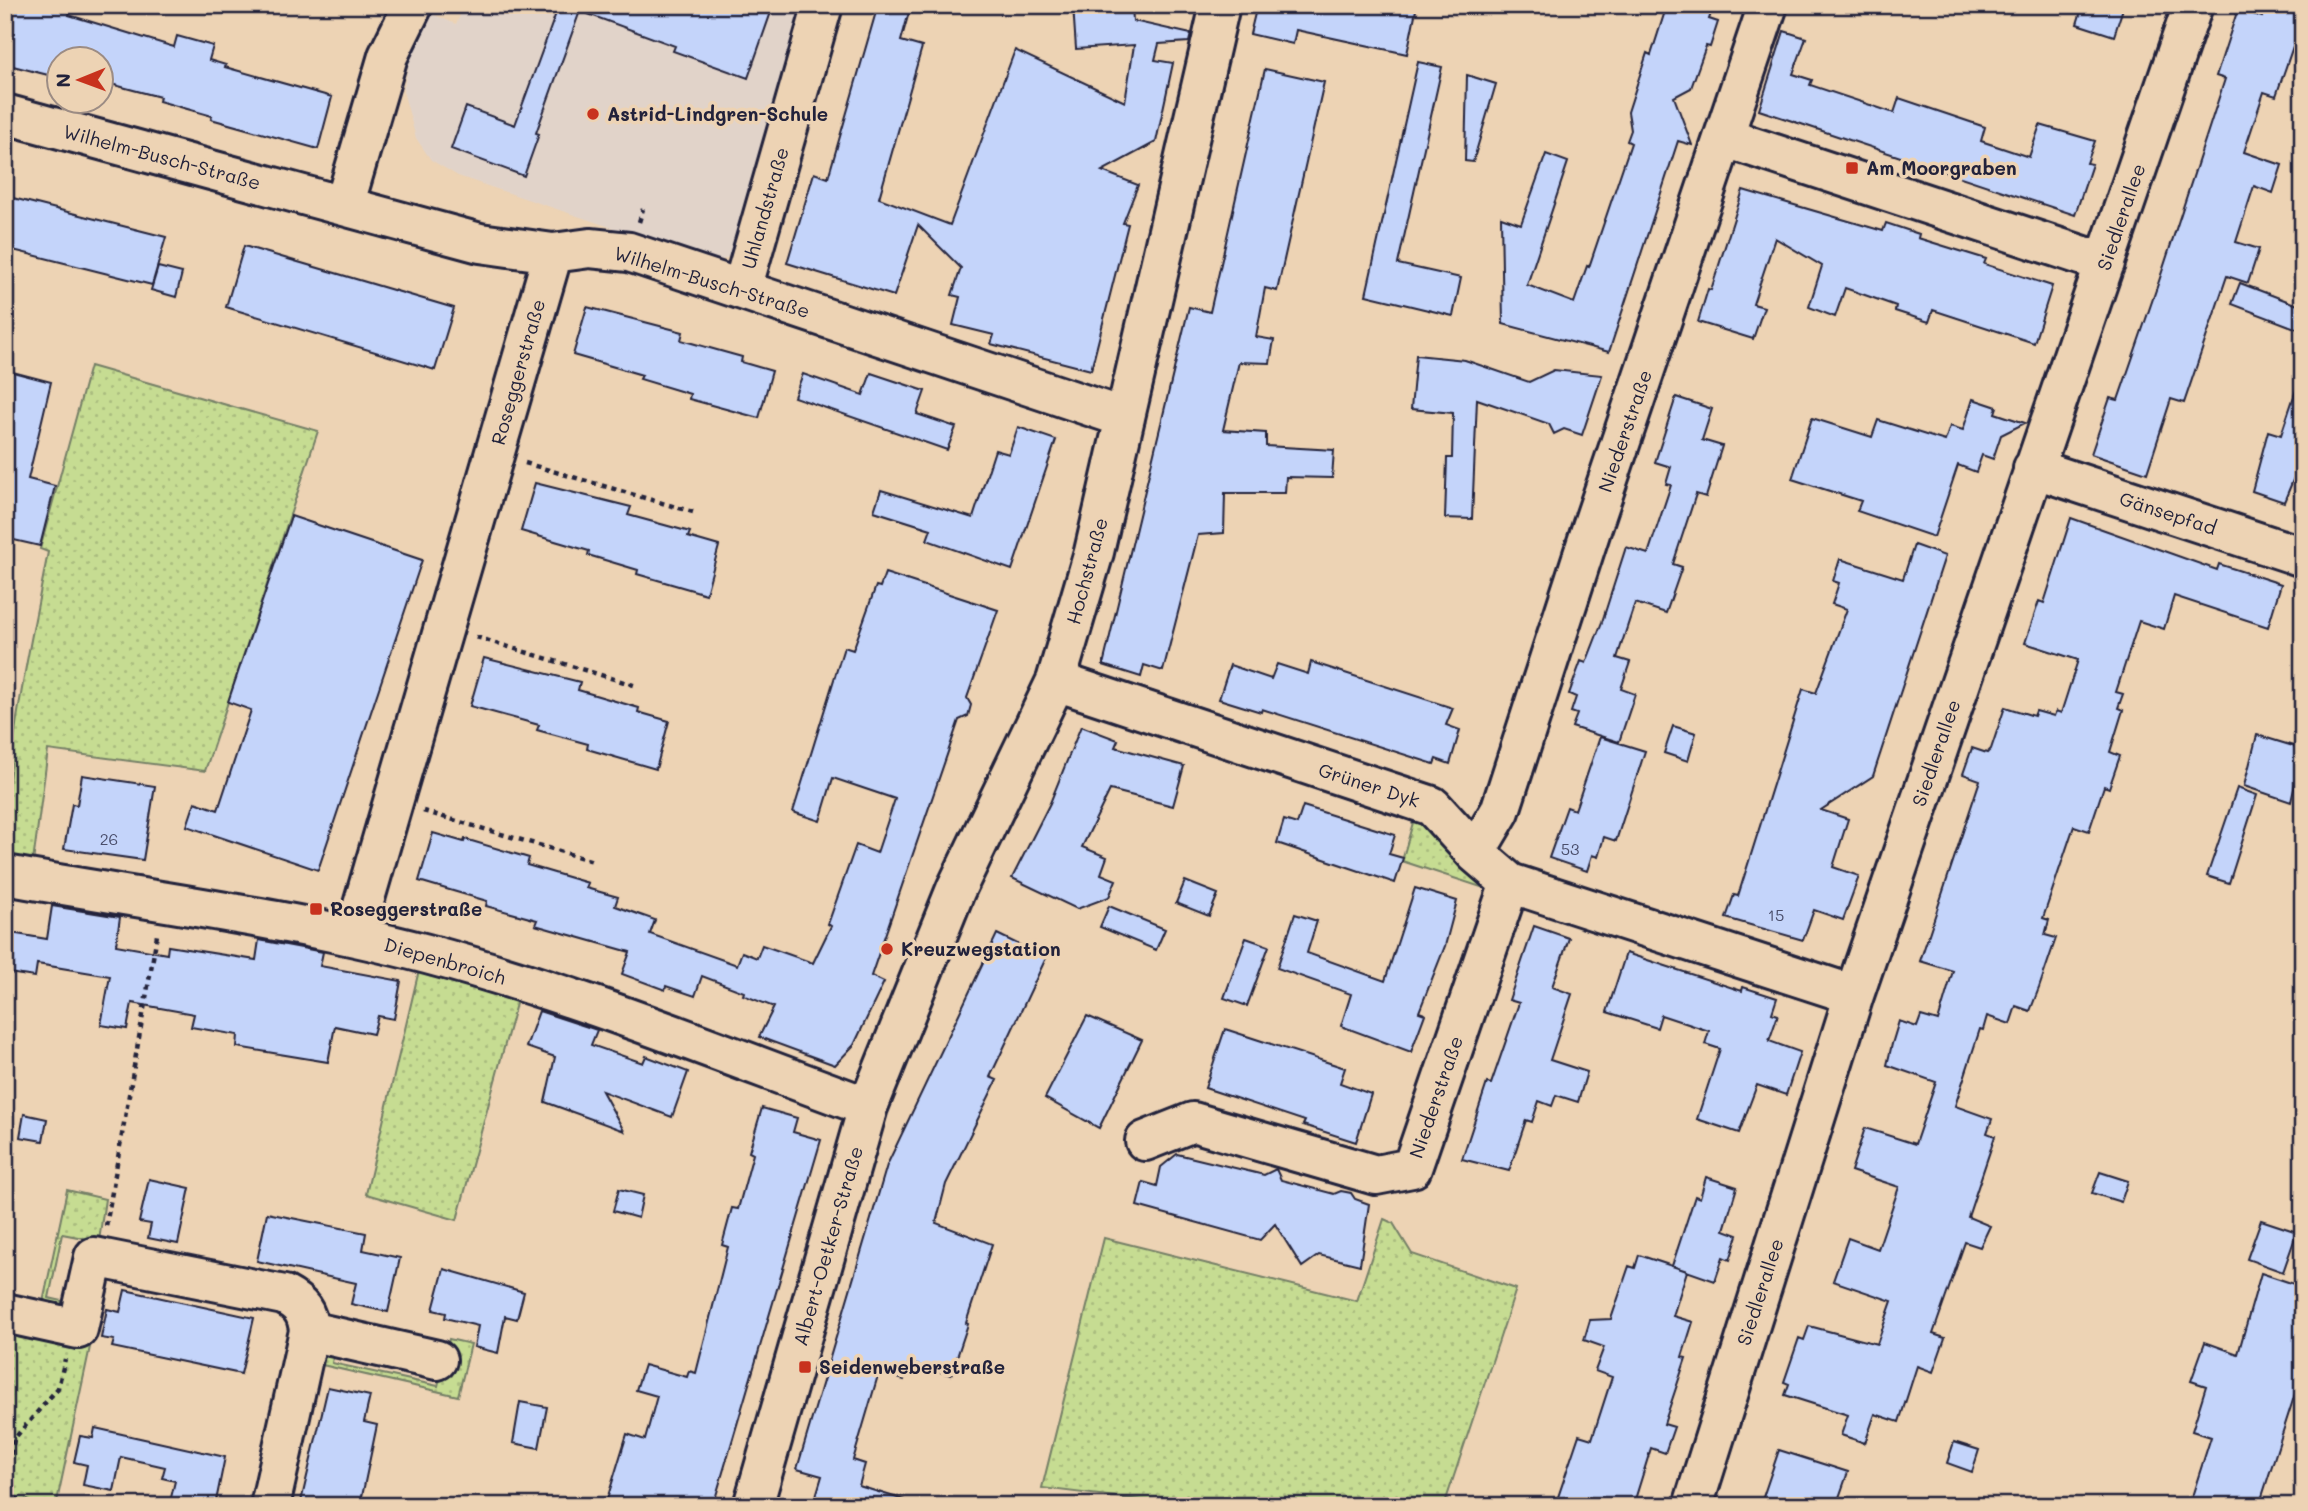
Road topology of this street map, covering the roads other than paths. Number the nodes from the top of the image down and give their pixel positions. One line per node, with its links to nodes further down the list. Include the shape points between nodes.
1 (413, 5): 8 (street, via 388,56)
2 (823, 5): 11 (street, Uhlandstraße)
3 (1220, 5): 12 (street, Hochstraße)
4 (1768, 5): 7 (street, Niederstraße)
5 (2193, 5): 10 (street, Siedlerallee)
6 (5, 114): 8 (street, Wilhelm-Busch-Straße)
7 (1726, 138): 10 (street); 16 (street, Niederstraße, via 1500,811)
8 (344, 206): 9 (street, Wilhelm-Busch-Straße, via 480,243)
9 (553, 253): 11 (street, Wilhelm-Busch-Straße, via 590,248 629,253); 19 (street, Roseggerstraße)
10 (2105, 263): 13 (street, Siedlerallee)
11 (742, 289): 12 (street, Wilhelm-Busch-Straße)
12 (1125, 418): 15 (street, Hochstraße, via 1094,552)
13 (2033, 468): 14 (street, Gänsepfad); 20 (street, Siedlerallee)
14 (2303, 557)
15 (1056, 681): 16 (street, Grüner Dyk, via 1433,806); 21 (street, Hochstraße, via 956,889)
16 (1475, 853): 18 (street, Grüner Dyk)
17 (5, 875): 19 (street, Diepenbroich)
18 (1510, 883): 20 (street, Grüner Dyk); 22 (street, Niederstraße, via 1412,1168 1376,1175 1193,1122)
19 (354, 936): 21 (street, Diepenbroich, via 525,984)
20 (1854, 995): 28 (street, Siedlerallee)
21 (868, 1107): 27 (street, Albert-Oetker-Straße)
22 (1146, 1141)
23 (5, 1313): 24 (street, via 78,1329 94,1257 284,1295 297,1301 307,1315)
24 (309, 1331): 25 (street); 26 (street)
25 (437, 1360)
26 (270, 1506)
27 (753, 1506)
28 (1693, 1506)

